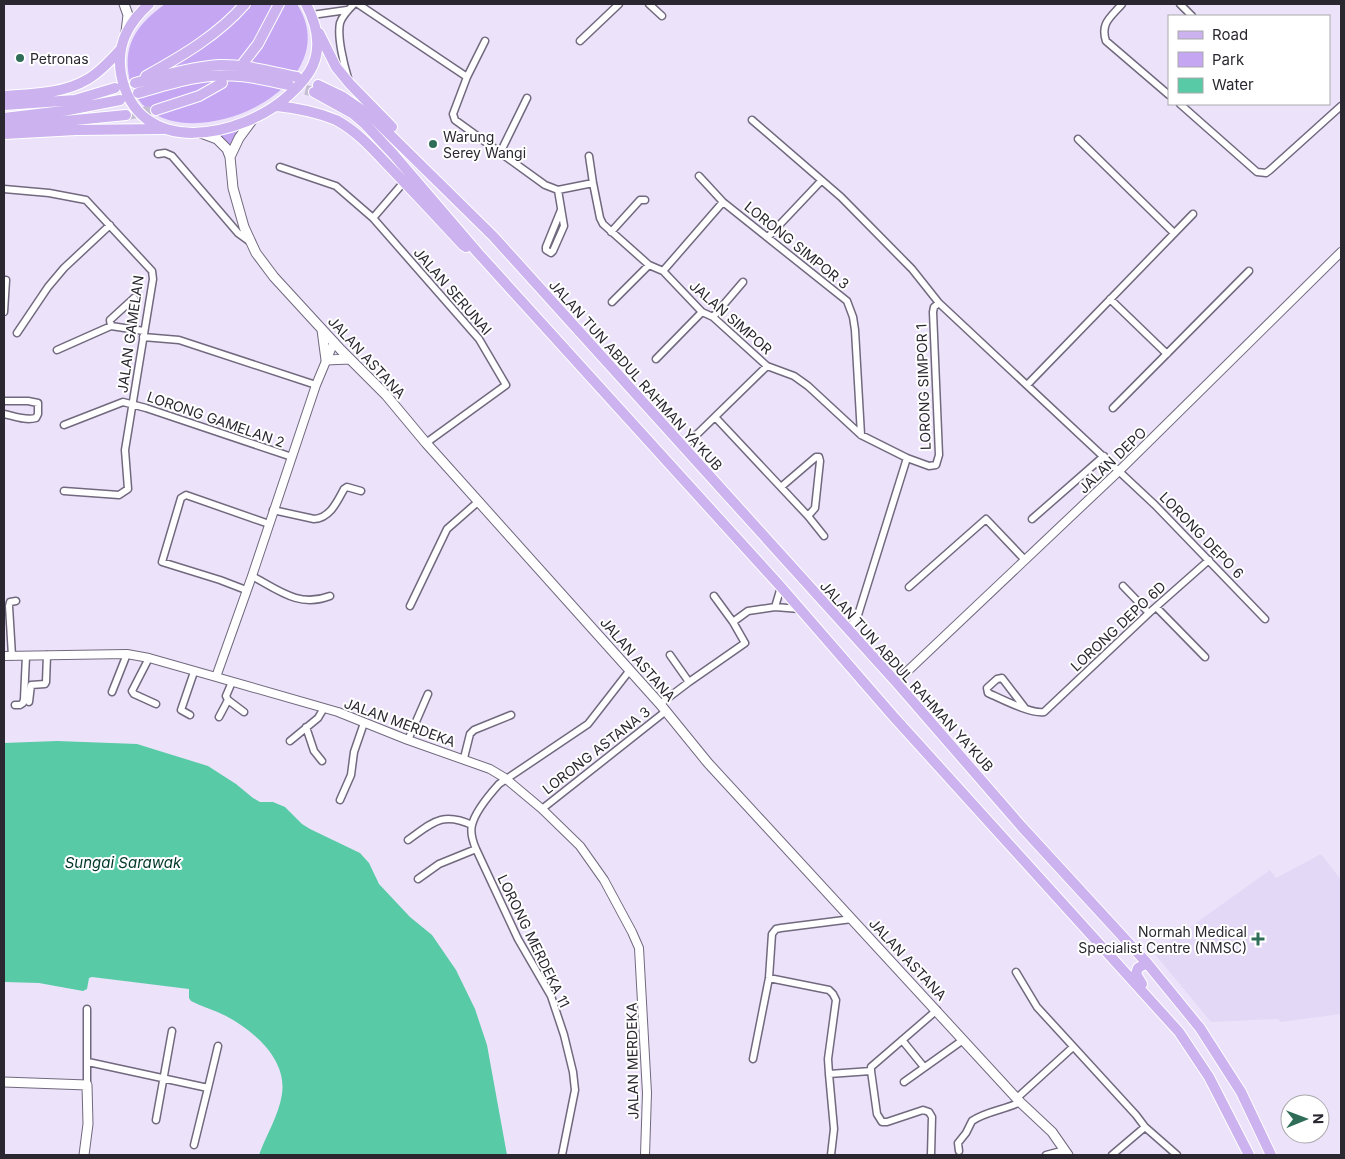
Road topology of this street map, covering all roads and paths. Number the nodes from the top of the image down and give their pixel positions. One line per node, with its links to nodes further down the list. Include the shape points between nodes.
1 (124, 4): 17 (main road, via 128,15)
2 (149, 4): 17 (main road)
3 (245, 4): 28 (main road, via 191,50)
4 (279, 4): 21 (main road, via 258,44)
5 (306, 4): 13 (main road)
6 (354, 4): 12 (street)
7 (358, 4): 23 (street)
8 (619, 4): 19 (street)
9 (649, 4): 15 (street)
10 (1122, 4): 29 (street, via 1105,23 1103,33 1106,41)
11 (1180, 4): 14 (street)
12 (347, 10): 13 (street); 25 (street, via 340,23 343,62)
13 (312, 14): 16 (main road)
14 (1191, 15)
15 (662, 16)
16 (315, 26): 25 (main road, via 336,67); 35 (main road, via 318,44 314,64 299,85)
17 (126, 32): 20 (main road)
18 (484, 41): 23 (street)
19 (580, 41)
20 (120, 50): 30 (main road, via 88,79 72,86 49,93); 43 (main road, via 123,85 128,96 145,118)
21 (244, 62)
22 (297, 76): 28 (main road, via 245,66 219,65 184,71)
23 (467, 77): 47 (street, via 453,114 455,120)
24 (222, 83): 37 (main road, via 199,96)
25 (350, 84): 66 (main road, via 482,217)
26 (289, 86): 28 (main road, via 237,76)
27 (115, 88): 33 (main road, via 75,100)
28 (136, 88)
29 (1168, 94)
30 (4, 96)
31 (527, 98): 47 (street)
32 (120, 100): 39 (main road)
33 (4, 105)
34 (1181, 105): 36 (street, via 1262,173 1270,170)
35 (276, 106): 40 (main road); 54 (main road, via 337,121 357,133)
36 (1341, 106)
37 (156, 110)
38 (126, 115): 42 (main road)
39 (4, 118)
40 (255, 118): 44 (main road); 50 (main road, via 239,138)
41 (752, 120): 53 (street)
42 (4, 127)
43 (164, 129): 44 (main road); 45 (main road)
44 (201, 133): 50 (main road, via 223,143)
45 (4, 134)
46 (1078, 139): 65 (street)
47 (500, 152): 57 (street, via 545,185)
48 (158, 154): 68 (street, via 172,156 238,233)
49 (589, 156): 55 (street, JALAN SIMPOR)
50 (230, 157): 68 (main road, JALAN ASTANA, via 236,201)
51 (280, 167): 62 (street, JALAN SERUNAI, via 336,186)
52 (699, 176): 59 (street, LORONG SIMPOR 3)
53 (821, 181): 67 (street); 79 (street, via 912,269)
54 (404, 182): 62 (street); 70 (main road, via 463,245)
55 (593, 183): 57 (street); 64 (street, JALAN SIMPOR, via 600,218)
56 (4, 189): 63 (street, JALAN GAMELAN, via 86,200)
57 (558, 190): 60 (street)
58 (645, 200): 64 (street, via 640,200)
59 (723, 202): 67 (street, LORONG SIMPOR 3); 72 (street)
60 (562, 210): 60 (street, via 564,226 551,253 546,247)
61 (1194, 214): 65 (street)
62 (373, 218): 103 (street, JALAN SERUNAI, via 479,339 506,385)
63 (110, 225): 85 (street, via 64,268); 86 (street, JALAN GAMELAN, via 152,271)
64 (611, 232): 71 (street, JALAN SIMPOR)
65 (1174, 234): 77 (street)
66 (492, 236): 70 (main road, via 372,117 343,97 316,88 365,124); 104 (main road, JALAN TUN ABDUL RAHMAN YA'KUB)
67 (768, 237): 102 (street, LORONG SIMPOR 3, via 847,301 850,307 855,330)
68 (249, 241): 84 (main road, JALAN ASTANA, via 274,277)
69 (1341, 252): 109 (street, JALAN DEPO)
70 (478, 253): 123 (main road)
71 (649, 265): 72 (street, JALAN SIMPOR); 78 (street)
72 (663, 270): 81 (street, JALAN SIMPOR)
73 (1249, 271): 89 (street)
74 (6, 280): 80 (street)
75 (743, 282): 82 (street)
76 (134, 298): 83 (street, via 110,320)
77 (1110, 299): 89 (street); 95 (street)
78 (612, 302)
79 (940, 303): 95 (street); 108 (street, LORONG SIMPOR 1, via 934,306 933,312 939,455 936,465)
80 (4, 312)
81 (702, 312): 82 (street, JALAN SIMPOR); 91 (street)
82 (713, 317): 93 (street, JALAN SIMPOR)
83 (111, 326): 86 (street); 88 (street)
84 (322, 329): 87 (main road, JALAN ASTANA); 92 (main road)
85 (17, 333)
86 (144, 334): 94 (street, via 179,340); 97 (street, JALAN GAMELAN)
87 (334, 342): 90 (main road, JALAN ASTANA); 92 (street)
88 (57, 350)
89 (1167, 354): 98 (street)
90 (350, 359): 92 (main road); 103 (main road, JALAN ASTANA, via 386,395)
91 (656, 359)
92 (326, 360): 94 (street)
93 (767, 366): 100 (street); 102 (street, JALAN SIMPOR, via 794,376 808,386)
94 (316, 384): 106 (street)
95 (1028, 384): 105 (street, LORONG DEPO 6)
96 (4, 401): 99 (street, via 38,403 36,418 23,419)
97 (133, 404): 101 (street, via 122,402); 106 (street, LORONG GAMELAN 2); 111 (street, JALAN GAMELAN, via 125,450 128,489 119,495)
98 (1113, 408)
99 (4, 414)
100 (716, 418): 104 (street); 110 (street)
101 (64, 425)
102 (861, 435): 107 (street, JALAN SIMPOR)
103 (426, 443): 113 (main road, JALAN ASTANA)
104 (683, 448): 136 (main road, JALAN TUN ABDUL RAHMAN YA'KUB)
105 (1104, 456): 109 (street, LORONG DEPO 6); 116 (street)
106 (292, 458): 114 (street)
107 (907, 458): 108 (street, JALAN SIMPOR); 136 (street, via 858,615)
108 (928, 466)
109 (1120, 470): 119 (street, JALAN DEPO); 120 (street, LORONG DEPO 6)
110 (781, 487): 115 (street); 115 (street, via 819,457 814,508)
111 (64, 491)
112 (361, 491): 114 (street, via 347,487 327,516 320,518)
113 (479, 501): 129 (street, via 447,528); 144 (main road, JALAN ASTANA)
114 (273, 510): 117 (street)
115 (808, 516): 118 (street)
116 (1032, 519)
117 (268, 524): 121 (street); 125 (street, via 186,495 181,498 162,562)
118 (824, 536)
119 (1025, 560): 124 (street, via 986,519); 149 (street, JALAN DEPO)
120 (1209, 560): 131 (street, LORONG DEPO 6D); 134 (street, LORONG DEPO 6)
121 (252, 576): 125 (street); 126 (street, via 298,600)
122 (1123, 586): 133 (street)
123 (781, 587): 130 (street); 132 (main road)
124 (910, 587)
125 (246, 590): 146 (street)
126 (330, 596)
127 (714, 596): 135 (street)
128 (16, 601): 140 (street, via 10,602 9,606)
129 (410, 606)
130 (775, 607): 132 (street); 135 (street, via 748,611)
131 (1156, 607): 133 (street, LORONG DEPO 6D); 142 (street)
132 (800, 609): 183 (main road)
133 (1149, 613): 158 (street, LORONG DEPO 6D, via 1044,712)
134 (1265, 618)
135 (733, 622): 148 (street, LORONG ASTANA 3, via 745,643)
136 (848, 630): 149 (main road, JALAN TUN ABDUL RAHMAN YA'KUB)
137 (127, 654): 138 (street, JALAN MERDEKA); 143 (street, JALAN MERDEKA); 150 (street)
138 (47, 655): 141 (street, JALAN MERDEKA); 153 (street, via 46,682 31,685)
139 (670, 655): 148 (street)
140 (8, 656): 141 (street, JALAN MERDEKA)
141 (26, 656): 155 (street, via 23,703)
142 (1206, 657)
143 (149, 658): 145 (street, JALAN MERDEKA); 154 (street, via 132,691)
144 (630, 670): 157 (main road, JALAN ASTANA); 169 (street, via 588,724)
145 (194, 672): 146 (street, JALAN MERDEKA); 160 (street, via 181,710)
146 (216, 678): 147 (street, JALAN MERDEKA)
147 (232, 682): 152 (street, via 226,696); 156 (street, JALAN MERDEKA)
148 (689, 682): 157 (street, LORONG ASTANA 3)
149 (896, 682): 177 (main road, JALAN TUN ABDUL RAHMAN YA'KUB, via 1022,827)
150 (112, 692)
151 (428, 694): 165 (street)
152 (228, 700): 159 (street); 162 (street)
153 (29, 702)
154 (156, 704)
155 (15, 705)
156 (324, 708): 163 (street, JALAN MERDEKA); 164 (street, via 318,718)
157 (663, 708): 171 (street, LORONG ASTANA 3); 176 (main road, JALAN ASTANA, via 704,759)
158 (1025, 708): 158 (street, via 1002,678 987,688 988,693)
159 (244, 712)
160 (190, 715)
161 (511, 715): 167 (street, via 474,730)
162 (219, 717)
163 (364, 723): 165 (street, JALAN MERDEKA); 170 (street, via 354,752 351,775)
164 (306, 727): 166 (street); 168 (street, via 314,751)
165 (408, 740): 167 (street, JALAN MERDEKA)
166 (290, 741)
167 (464, 758): 169 (street, JALAN MERDEKA)
168 (322, 761)
169 (506, 778): 171 (street, JALAN MERDEKA); 172 (street, via 489,794)
170 (340, 800)
171 (542, 809): 206 (street, JALAN MERDEKA, via 580,846 604,880 639,948 647,1092)
172 (472, 825): 173 (street, via 445,818); 174 (street, LORONG MERDEKA 11)
173 (408, 840)
174 (476, 849): 175 (street, via 439,864); 205 (street, LORONG MERDEKA 11, via 518,939 551,996 564,1035 576,1090)
175 (418, 879)
176 (852, 919): 179 (street, via 776,930 772,934); 181 (main road, JALAN ASTANA)
177 (1147, 963): 183 (main road, via 1138,968 1138,980 1173,1020); 213 (main road, JALAN TUN ABDUL RAHMAN YA'KUB, via 1200,1028 1241,1092)
178 (1016, 972): 187 (street, via 1037,1007)
179 (769, 978): 188 (street); 192 (street, via 829,990 834,994)
180 (87, 1009): 189 (street)
181 (937, 1010): 184 (street); 185 (main road, JALAN ASTANA)
182 (172, 1031): 193 (street)
183 (1179, 1032): 212 (main road, via 1209,1077)
184 (902, 1040): 190 (street); 191 (street)
185 (963, 1040): 190 (street); 198 (main road, JALAN ASTANA)
186 (218, 1046): 197 (street)
187 (1073, 1047): 198 (street); 200 (street)
188 (754, 1059)
189 (88, 1062): 193 (street); 196 (street)
190 (924, 1067): 195 (street)
191 (871, 1071): 192 (street); 208 (street, via 876,1114 882,1122 923,1110 929,1112 932,1117)
192 (829, 1074): 207 (street, via 834,1129)
193 (164, 1077): 197 (street); 199 (street)
194 (4, 1082): 196 (main road)
195 (904, 1082)
196 (87, 1085): 204 (main road, via 88,1124)
197 (208, 1088): 201 (street)
198 (1018, 1100): 202 (street, via 1009,1108 972,1120 958,1143); 203 (main road, JALAN ASTANA, via 1052,1132)
199 (156, 1120)
200 (1145, 1127): 210 (street); 211 (street)
201 (194, 1145)
202 (959, 1151)
203 (1066, 1153): 209 (street)
204 (84, 1155)
205 (562, 1155)
206 (645, 1155)
207 (831, 1155)
208 (931, 1155)
209 (1046, 1155)
210 (1112, 1155)
211 (1177, 1155)
212 (1249, 1155)
213 (1271, 1155)

